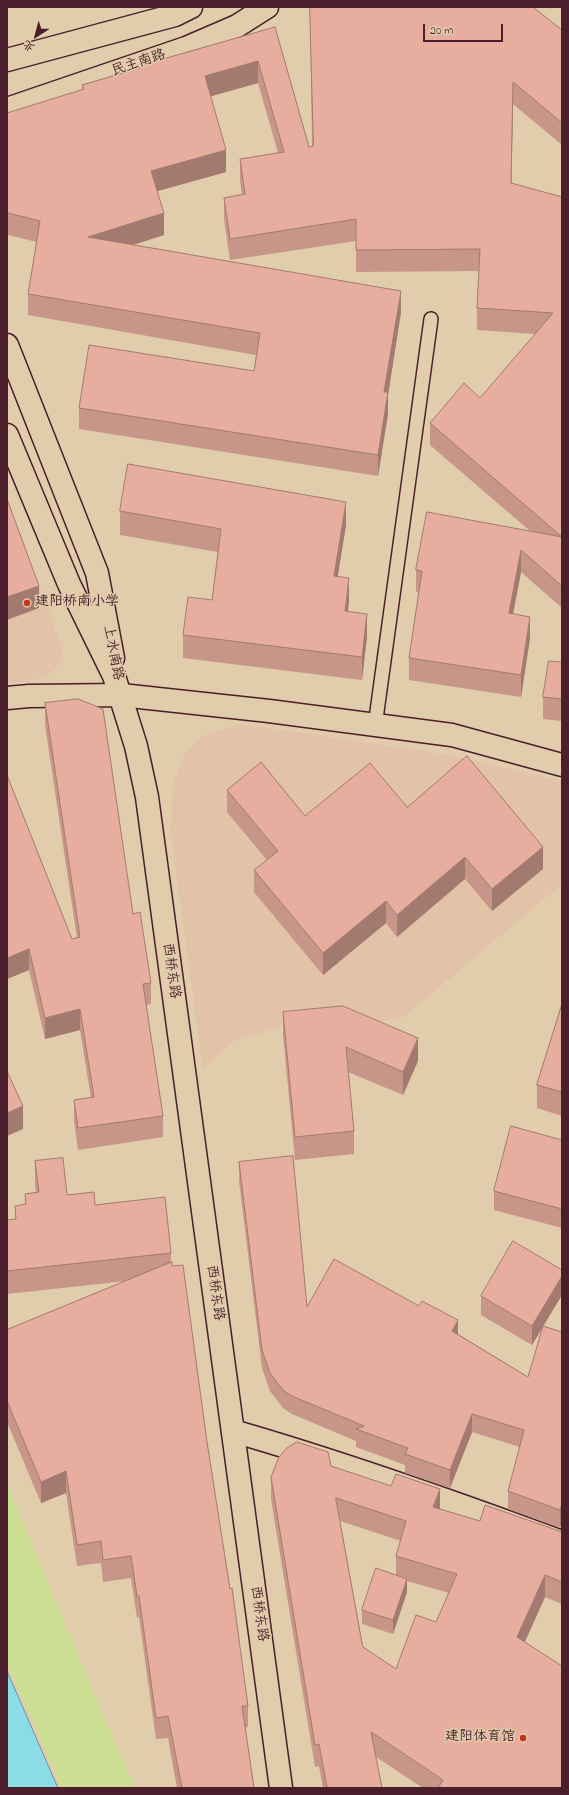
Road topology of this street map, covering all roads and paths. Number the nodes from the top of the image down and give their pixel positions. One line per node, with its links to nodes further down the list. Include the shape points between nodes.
1 (191, 7): 5 (main road, via 175,14)
2 (267, 7): 6 (main road, 民主南路, via 237,26 186,48)
3 (542, 7): 4 (main road)
4 (562, 23)
5 (7, 60)
6 (7, 109)
7 (431, 319): 12 (lane)
8 (7, 345): 10 (main road, 上水南路, via 97,573)
9 (7, 435): 10 (main road, 上水南路, via 68,584)
10 (121, 695): 11 (main road); 12 (main road, via 269,711); 14 (main road, 西桥东路, via 147,797)
11 (7, 698)
12 (375, 726): 13 (main road, via 452,735)
13 (562, 765)
14 (233, 1431): 15 (main road, via 392,1481); 16 (main road, 西桥东路)
15 (562, 1542)
16 (281, 1788)

